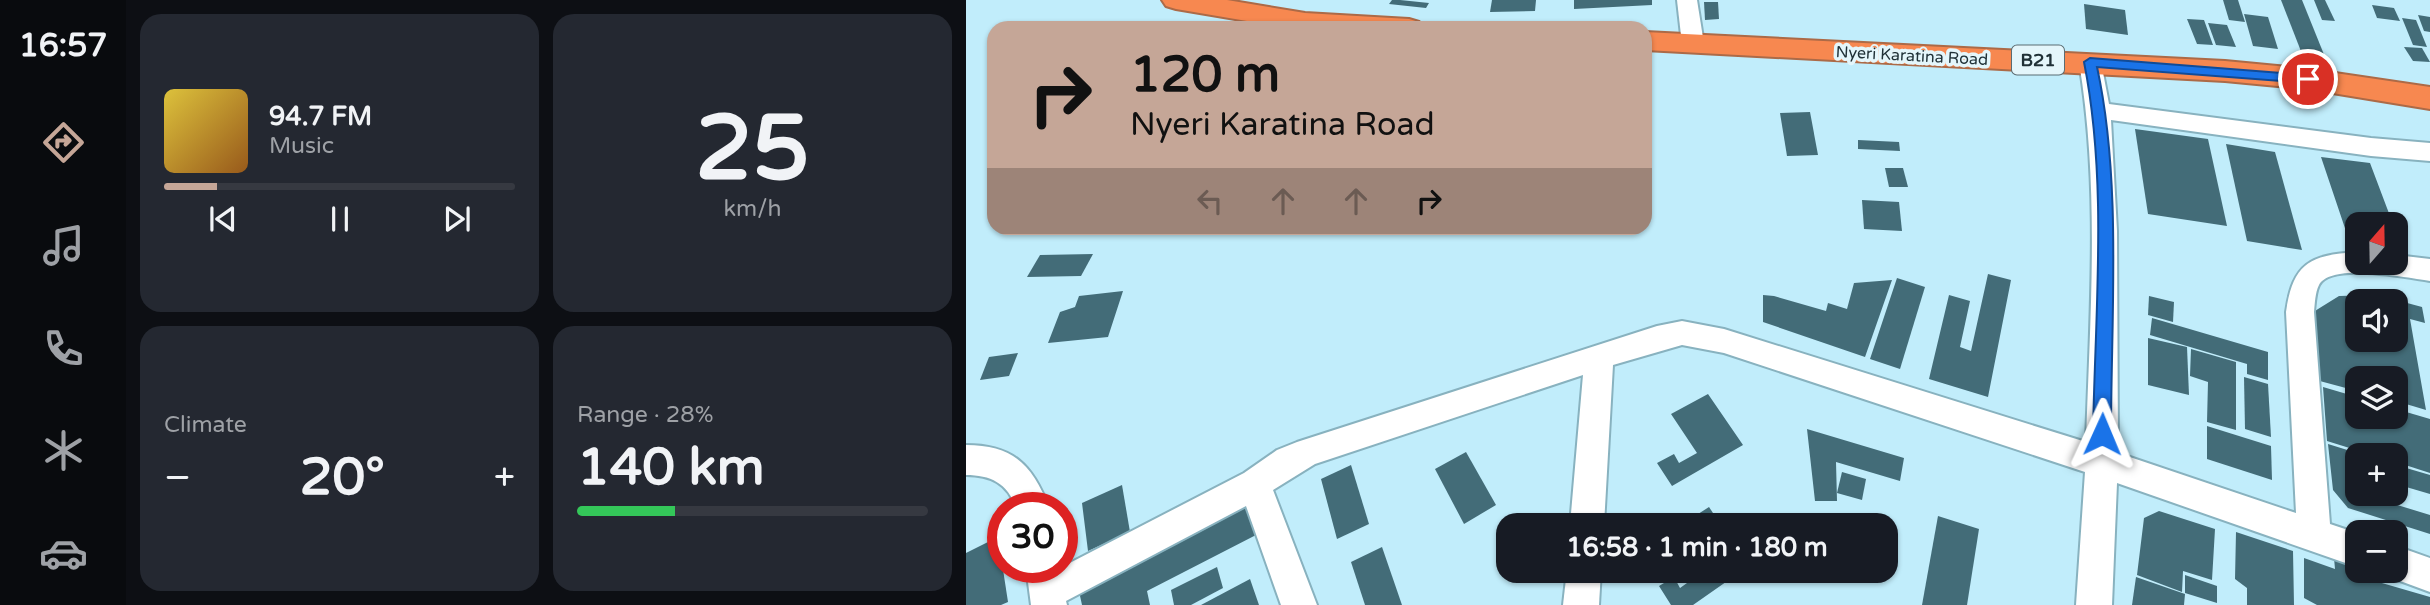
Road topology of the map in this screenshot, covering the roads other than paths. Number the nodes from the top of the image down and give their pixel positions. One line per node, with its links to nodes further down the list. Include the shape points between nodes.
1 (1175, 0): 3 (highway)
2 (1687, 0): 5 (street)
3 (1299, 21)
4 (1652, 41): 5 (highway, Nyeri Karatina Road / B21)
5 (1693, 44): 6 (highway, Nyeri Karatina Road / B21)
6 (2090, 62): 7 (highway, Nyeri Karatina Road / B21, via 2308,79); 8 (street)
7 (2430, 98)
8 (2100, 111): 9 (street); 15 (street, via 2104,211)
9 (2430, 152)
10 (2345, 263): 19 (street, via 2311,272 2302,289)
11 (2408, 267): 12 (street)
12 (2430, 270)
13 (1599, 357): 15 (street, via 1657,338 1701,335); 16 (street, via 1308,452); 18 (street)
14 (966, 460): 17 (street, via 998,463 1015,473)
15 (2101, 462): 19 (street); 27 (street)
16 (1255, 484): 24 (street); 25 (street)
17 (1028, 492)
18 (1588, 513)
19 (2314, 535): 20 (street)
20 (2345, 546)
21 (2408, 567): 22 (street)
22 (2430, 575)
23 (1583, 583): 26 (street)
24 (1046, 588)
25 (1299, 605)
26 (1581, 605)
27 (2094, 605)

